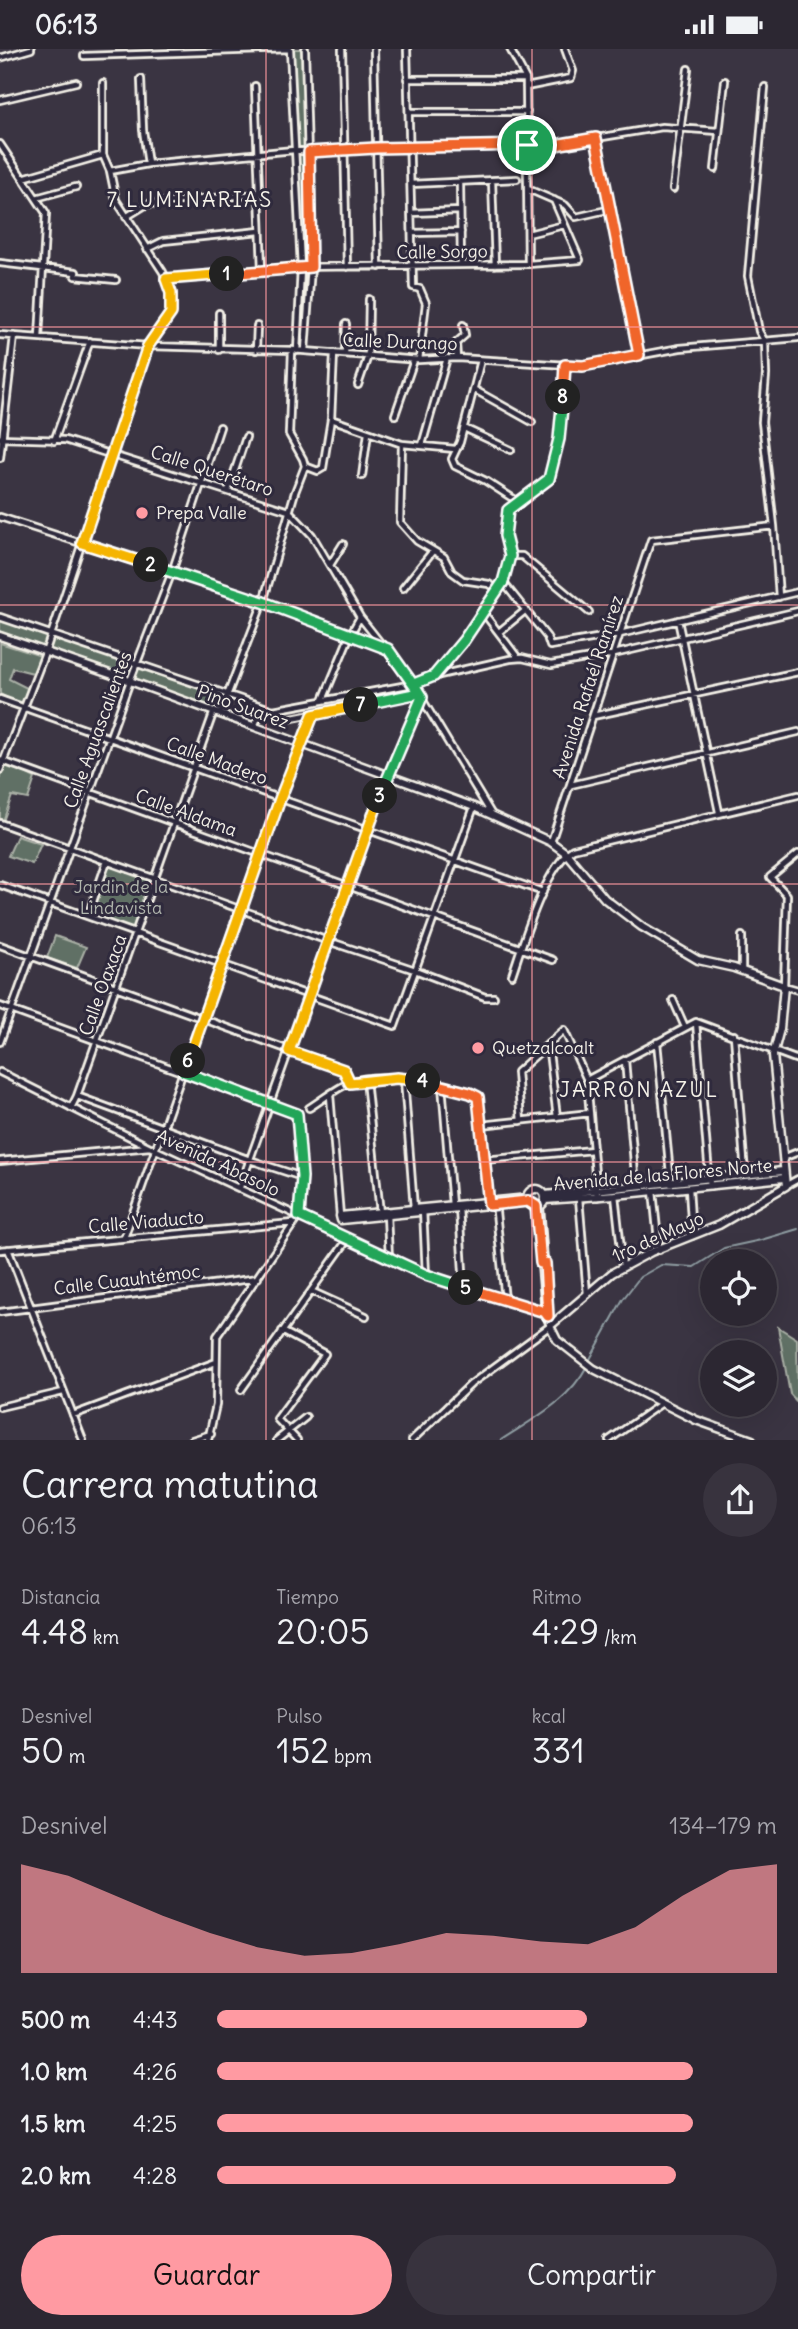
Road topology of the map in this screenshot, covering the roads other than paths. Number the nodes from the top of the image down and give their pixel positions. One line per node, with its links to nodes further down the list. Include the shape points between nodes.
1 (31, 49): 13 (street)
2 (101, 49): 12 (street)
3 (290, 49): 10 (street); 35 (street)
4 (305, 49): 36 (street)
5 (342, 49): 34 (street)
6 (374, 49): 32 (street)
7 (407, 49): 16 (street)
8 (510, 49): 17 (street)
9 (565, 49): 22 (street, via 571,78)
10 (256, 50): 12 (street)
11 (84, 56): 12 (street)
12 (102, 56)
13 (0, 58)
14 (688, 69): 27 (street)
15 (141, 79): 39 (street)
16 (408, 79): 17 (street); 25 (street)
17 (526, 79): 22 (street)
18 (725, 81): 28 (street)
19 (76, 82): 24 (street)
20 (103, 83): 38 (street)
21 (255, 86): 37 (street)
22 (526, 87): 26 (street)
23 (765, 87): 85 (street, via 748,276)
24 (0, 100)
25 (408, 112): 26 (street); 33 (street)
26 (527, 112): 31 (street)
27 (680, 128): 28 (street); 29 (street); 49 (street)
28 (718, 131): 40 (street)
29 (596, 138): 31 (street); 53 (street)
30 (0, 144): 42 (street)
31 (527, 145): 33 (street); 48 (street)
32 (376, 148): 33 (street); 34 (street); 70 (street)
33 (410, 148): 46 (street)
34 (344, 149): 36 (street); 69 (street)
35 (295, 150): 36 (street); 37 (street); 68 (street)
36 (309, 152): 68 (street)
37 (257, 153): 39 (street); 50 (street)
38 (103, 155): 41 (street); 42 (street)
39 (148, 164): 41 (street)
40 (715, 169)
41 (110, 171): 56 (street, via 116,200)
42 (23, 178): 51 (street)
43 (517, 179): 44 (street)
44 (492, 181): 45 (street); 66 (street)
45 (460, 183): 46 (street); 54 (street)
46 (411, 184): 55 (street)
47 (76, 187): 51 (street)
48 (527, 188): 52 (street); 61 (street)
49 (673, 190)
50 (259, 194): 56 (street, via 146,204); 58 (street)
51 (36, 198): 71 (street, via 47,213)
52 (554, 200): 53 (street, via 576,217); 57 (street)
53 (611, 209): 93 (street)
54 (460, 211): 55 (street); 59 (street)
55 (411, 213): 60 (street)
56 (126, 217): 62 (street)
57 (564, 225): 61 (street); 64 (street, Calle Sorgo, via 580,260)
58 (260, 231): 62 (street, via 163,241); 72 (street)
59 (461, 232): 60 (street); 65 (street)
60 (412, 233): 67 (street)
61 (528, 234): 64 (street)
62 (147, 249): 73 (street)
63 (0, 263): 71 (street)
64 (528, 264): 66 (street, Calle Sorgo)
65 (461, 265): 66 (street, Calle Sorgo); 67 (street, Calle Sorgo)
66 (495, 265)
67 (413, 266): 70 (street, Calle Sorgo); 98 (street, via 413,287 420,289 426,303)
68 (305, 267): 69 (street, Calle Sorgo); 72 (street, Calle Sorgo); 89 (street); 90 (street)
69 (347, 267): 70 (street, Calle Sorgo)
70 (379, 267)
71 (44, 270): 74 (street); 82 (street)
72 (262, 270): 73 (street, Calle Sorgo)
73 (166, 279): 86 (street, via 171,313)
74 (116, 280)
75 (369, 299): 94 (street)
76 (219, 313): 87 (street)
77 (346, 324): 92 (street)
78 (463, 324): 96 (street, via 465,335 456,343)
79 (257, 326): 88 (street)
80 (0, 335): 81 (street, Calle Durango)
81 (14, 336): 82 (street, Calle Durango); 109 (street)
82 (39, 338): 84 (street, Calle Durango)
83 (798, 338): 85 (street, Calle Durango)
84 (90, 341): 86 (street, Calle Durango); 110 (street)
85 (765, 342): 93 (street, Calle Durango); 124 (street, via 762,422)
86 (148, 346): 87 (street, Calle Durango); 115 (street)
87 (219, 349): 88 (street, Calle Durango)
88 (256, 350): 89 (street, Calle Durango)
89 (295, 351): 90 (street, Calle Durango); 117 (street, via 289,434)
90 (305, 351): 91 (street, Calle Durango)
91 (334, 353): 92 (street, Calle Durango); 103 (street)
92 (345, 354): 94 (street, Calle Durango)
93 (639, 355): 99 (street, Calle Durango)
94 (368, 356): 98 (street, Calle Durango); 100 (street)
95 (447, 358): 96 (street, Calle Durango); 98 (street, Calle Durango); 112 (street)
96 (457, 358): 97 (street, Calle Durango)
97 (481, 359): 99 (street, Calle Durango); 101 (street)
98 (416, 360): 102 (street)
99 (565, 365): 121 (street, via 559,439 549,479)
100 (358, 386)
101 (475, 390): 104 (street); 106 (street)
102 (395, 415)
103 (331, 419): 107 (street); 117 (street, via 323,468 318,471)
104 (532, 422)
105 (220, 428): 119 (street, Calle Aguascalientes)
106 (464, 428): 113 (street); 114 (street)
107 (368, 433): 111 (street); 118 (street)
108 (246, 437): 120 (street)
109 (2, 438): 110 (street, Calle Querétaro); 116 (street)
110 (54, 441): 115 (street, Calle Querétaro)
111 (402, 444): 112 (street); 127 (street, via 400,522)
112 (422, 445): 113 (street)
113 (456, 449): 121 (street, via 455,466)
114 (511, 450)
115 (112, 453): 119 (street, Calle Querétaro); 125 (street)
116 (0, 459)
117 (305, 466): 122 (street, Calle Oaxaca)
118 (362, 476)
119 (201, 482): 120 (street, Calle Querétaro); 130 (street, Calle Aguascalientes)
120 (228, 491): 122 (street, Calle Querétaro)
121 (520, 503): 128 (street, via 508,510 505,536)
122 (289, 511): 129 (street, Calle Querétaro, via 312,535); 136 (street, Calle Oaxaca)
123 (0, 517): 125 (street)
124 (774, 526): 135 (street); 146 (street, Avenida Rafaél Ramírez, via 651,540)
125 (82, 543): 130 (street); 145 (street)
126 (342, 544): 129 (street)
127 (432, 552): 132 (street); 133 (street, via 444,558 463,580)
128 (510, 556): 131 (street); 140 (street, via 522,556)
129 (330, 565): 142 (street, Calle Querétaro)
130 (172, 572): 136 (street); 154 (street, Calle Aguascalientes)
131 (503, 582): 133 (street); 137 (street)
132 (403, 588)
133 (498, 589): 139 (street)
134 (798, 592): 135 (street)
135 (779, 597): 143 (street)
136 (263, 602): 147 (street); 159 (street, Calle Oaxaca)
137 (526, 610): 144 (street); 146 (street, via 550,646)
138 (798, 611): 149 (street)
139 (483, 612): 144 (street); 156 (street)
140 (589, 612)
141 (0, 617): 145 (street)
142 (360, 617): 147 (street); 150 (street, Calle Querétaro)
143 (678, 620): 146 (street); 149 (street)
144 (499, 632): 153 (street)
145 (51, 634): 151 (street); 154 (street)
146 (620, 634): 152 (street, Avenida Rafaél Ramírez)
147 (350, 635): 150 (street); 163 (street)
148 (0, 636): 151 (street, Pino Suarez)
149 (682, 639): 152 (street); 161 (street)
150 (388, 649): 158 (street, Calle Querétaro)
151 (45, 653): 157 (street, Pino Suarez); 164 (street)
152 (614, 654): 153 (street, via 551,665); 168 (street, Avenida Rafaél Ramírez)
153 (518, 658): 156 (street)
154 (137, 664): 157 (street, Calle Aguascalientes); 159 (street)
155 (798, 671): 161 (street)
156 (434, 676): 158 (street)
157 (130, 681): 166 (street, Pino Suarez); 172 (street, Calle Aguascalientes)
158 (414, 684): 160 (street); 163 (street)
159 (228, 695): 165 (street); 166 (street, Calle Oaxaca)
160 (420, 695): 167 (street); 178 (street); 185 (street)
161 (693, 695): 168 (street); 174 (street)
162 (0, 699): 164 (street, Calle Madero)
163 (323, 700): 165 (street, via 273,711)
164 (24, 707): 172 (street, Calle Madero); 175 (street)
165 (262, 707): 170 (street)
166 (217, 713): 170 (street, Pino Suarez); 176 (street, Calle Oaxaca)
167 (313, 715): 169 (street); 173 (street)
168 (593, 717): 179 (street, Avenida Rafaél Ramírez)
169 (287, 719)
170 (254, 726): 173 (street, Pino Suarez)
171 (798, 732): 174 (street)
172 (110, 737): 176 (street, Calle Madero); 180 (street, Calle Aguascalientes)
173 (301, 744): 178 (street, Pino Suarez); 182 (street)
174 (706, 753): 179 (street); 184 (street)
175 (2, 760): 177 (street); 180 (street, Calle Aldama)
176 (194, 767): 182 (street, Calle Madero); 187 (street, Calle Oaxaca)
177 (0, 770)
178 (387, 777): 183 (street, Pino Suarez); 188 (street)
179 (570, 785): 189 (street, Avenida Rafaél Ramírez)
180 (89, 794): 187 (street, Calle Aldama); 190 (street, Calle Aguascalientes)
181 (798, 795): 184 (street)
182 (280, 799): 188 (street, Calle Madero); 193 (street)
183 (474, 807): 185 (street, Pino Suarez); 195 (street)
184 (719, 812): 191 (street)
185 (492, 815): 189 (street, Pino Suarez)
186 (0, 823): 190 (street)
187 (174, 824): 193 (street, Calle Aldama); 196 (street, Calle Oaxaca)
188 (368, 830): 195 (street, Calle Madero); 198 (street)
189 (551, 842): 191 (street, Pino Suarez)
190 (70, 848): 194 (street); 200 (street, Calle Aguascalientes)
191 (566, 853): 199 (street); 213 (street, Pino Suarez, via 605,899 642,927 698,960)
192 (798, 854): 215 (street, via 770,877 787,895)
193 (261, 855): 198 (street, Calle Aldama); 201 (street)
194 (107, 862): 196 (street); 202 (street)
195 (455, 862): 199 (street, Calle Madero); 203 (street)
196 (156, 879): 201 (street); 204 (street, Calle Oaxaca)
197 (0, 884): 200 (street)
198 (348, 886): 203 (street, Calle Aldama); 206 (street)
199 (543, 892): 208 (street)
200 (51, 903): 202 (street); 209 (street, Calle Aguascalientes)
201 (241, 910): 206 (street); 211 (street)
202 (88, 916): 204 (street)
203 (435, 916): 208 (street, Calle Aldama); 212 (street)
204 (136, 935): 211 (street); 216 (street, Calle Oaxaca)
205 (742, 936): 213 (street)
206 (328, 941): 212 (street); 218 (street)
207 (0, 945): 209 (street)
208 (521, 947): 210 (street, Calle Aldama); 214 (street)
209 (31, 958): 216 (street); 222 (street, Calle Aguascalientes)
210 (553, 960)
211 (223, 964): 218 (street); 223 (street)
212 (415, 970): 218 (street, via 395,1026); 219 (street)
213 (742, 971): 215 (street, Pino Suarez)
214 (512, 975)
215 (784, 986): 217 (street); 231 (street)
216 (117, 988): 223 (street); 227 (street, Calle Oaxaca)
217 (798, 990)
218 (309, 995): 232 (street)
219 (494, 997)
220 (673, 1000): 225 (street)
221 (0, 1006): 222 (street)
222 (11, 1010): 227 (street); 228 (street, Calle Aguascalientes)
223 (203, 1018): 232 (street); 236 (street)
224 (696, 1022): 225 (street); 226 (street); 262 (street)
225 (685, 1027): 229 (street)
226 (734, 1035): 231 (street); 259 (street)
227 (97, 1041): 236 (street); 242 (street, Calle Oaxaca)
228 (0, 1042)
229 (657, 1042): 233 (street); 266 (street)
230 (548, 1043): 239 (street, via 564,1030); 248 (street); 249 (street, via 517,1072)
231 (775, 1050): 234 (street); 255 (street)
232 (289, 1051): 240 (street, via 344,1070); 244 (street)
233 (625, 1060): 239 (street); 265 (street)
234 (798, 1060)
235 (0, 1072): 245 (street, Avenida Abasolo)
236 (184, 1072): 244 (street); 251 (street)
237 (404, 1079): 238 (street); 241 (street); 279 (street)
238 (366, 1080): 240 (street); 281 (street)
239 (587, 1080): 247 (street)
240 (350, 1083): 243 (street)
241 (442, 1085): 250 (street, via 478,1097); 278 (street)
242 (77, 1095): 245 (street, Calle Oaxaca); 251 (street)
243 (330, 1095): 246 (street); 283 (street)
244 (271, 1102): 256 (street); 261 (street, via 297,1114)
245 (71, 1108): 252 (street, Avenida Abasolo)
246 (309, 1108)
247 (590, 1113): 248 (street); 253 (street)
248 (557, 1117): 249 (street)
249 (521, 1121): 250 (street)
250 (481, 1125): 257 (street)
251 (163, 1128): 252 (street); 256 (street)
252 (153, 1149): 258 (street); 268 (street, Avenida Abasolo); 286 (street)
253 (593, 1150): 257 (street); 271 (street)
254 (798, 1152): 255 (street)
255 (782, 1158): 260 (street)
256 (250, 1160): 261 (street); 268 (street)
257 (484, 1160): 276 (street)
258 (0, 1161)
259 (745, 1173): 260 (street, Avenida de las Flores Norte); 262 (street, Avenida de las Flores Norte)
260 (784, 1174): 264 (street, Avenida de las Flores Norte); 267 (street)
261 (302, 1177): 282 (street)
262 (709, 1177): 264 (street); 266 (street, Avenida de las Flores Norte)
263 (798, 1179): 267 (street, Avenida de las Flores Norte)
264 (710, 1185): 269 (street, Avenida de las Flores Norte)
265 (636, 1186): 266 (street, Avenida de las Flores Norte); 271 (street, Avenida de las Flores Norte)
266 (672, 1186): 269 (street, Avenida de las Flores Norte); 270 (street, Avenida de las Flores Norte)
267 (786, 1186): 285 (street, 1ro de Mayo)
268 (240, 1187): 282 (street, Avenida Abasolo)
269 (689, 1188): 285 (street)
270 (653, 1191): 272 (street, Avenida de las Flores Norte); 290 (street)
271 (597, 1193): 272 (street, Avenida de las Flores Norte); 273 (street, Avenida de las Flores Norte); 274 (street, Avenida de las Flores Norte)
272 (615, 1195): 292 (street)
273 (545, 1197): 274 (street, Avenida de las Flores Norte); 275 (street, via 534,1189); 277 (street)
274 (579, 1198): 297 (street)
275 (528, 1199): 276 (street); 277 (street)
276 (492, 1203): 278 (street); 298 (street)
277 (538, 1206): 301 (street)
278 (455, 1207): 280 (street); 295 (street)
279 (414, 1209): 280 (street); 281 (street)
280 (423, 1210): 281 (street); 293 (street)
281 (384, 1214): 283 (street); 291 (street)
282 (299, 1216): 284 (street); 287 (street, Avenida Abasolo)
283 (340, 1218)
284 (294, 1223): 286 (street, Calle Viaducto); 294 (street)
285 (693, 1237): 290 (street, 1ro de Mayo)
286 (124, 1238): 288 (street, Calle Viaducto)
287 (348, 1238): 291 (street, Avenida Abasolo); 296 (street)
288 (8, 1249): 289 (street, Calle Viaducto); 299 (street)
289 (0, 1250)
290 (659, 1250): 292 (street, 1ro de Mayo)
291 (388, 1258): 293 (street, Avenida Abasolo)
292 (623, 1267): 297 (street, 1ro de Mayo)
293 (426, 1275): 295 (street, Avenida Abasolo)
294 (258, 1278): 299 (street, Calle Cuauhtémoc); 305 (street, via 218,1336)
295 (464, 1287): 298 (street, Avenida Abasolo)
296 (311, 1291): 302 (street); 304 (street)
297 (587, 1295): 303 (street, 1ro de Mayo)
298 (505, 1300): 301 (street, Avenida Abasolo)
299 (30, 1307): 300 (street, Calle Cuauhtémoc); 307 (street)
300 (0, 1312)
301 (547, 1314): 303 (street)
302 (366, 1316)
303 (550, 1326): 308 (street, via 557,1340 582,1361); 319 (street, via 471,1384)
304 (282, 1331): 306 (street); 312 (street, via 326,1354 277,1419)
305 (216, 1361): 310 (street); 313 (street)
306 (241, 1390)
307 (63, 1392): 309 (street); 310 (street)
308 (662, 1403): 320 (street); 321 (street)
309 (0, 1407)
310 (73, 1415): 314 (street)
311 (306, 1416): 312 (street)
312 (288, 1431): 317 (street); 318 (street)
313 (211, 1434): 315 (street); 316 (street)
314 (82, 1440)
315 (192, 1440)
316 (208, 1440)
317 (277, 1440)
318 (297, 1440)
319 (412, 1440)
320 (609, 1440)
321 (752, 1440)

